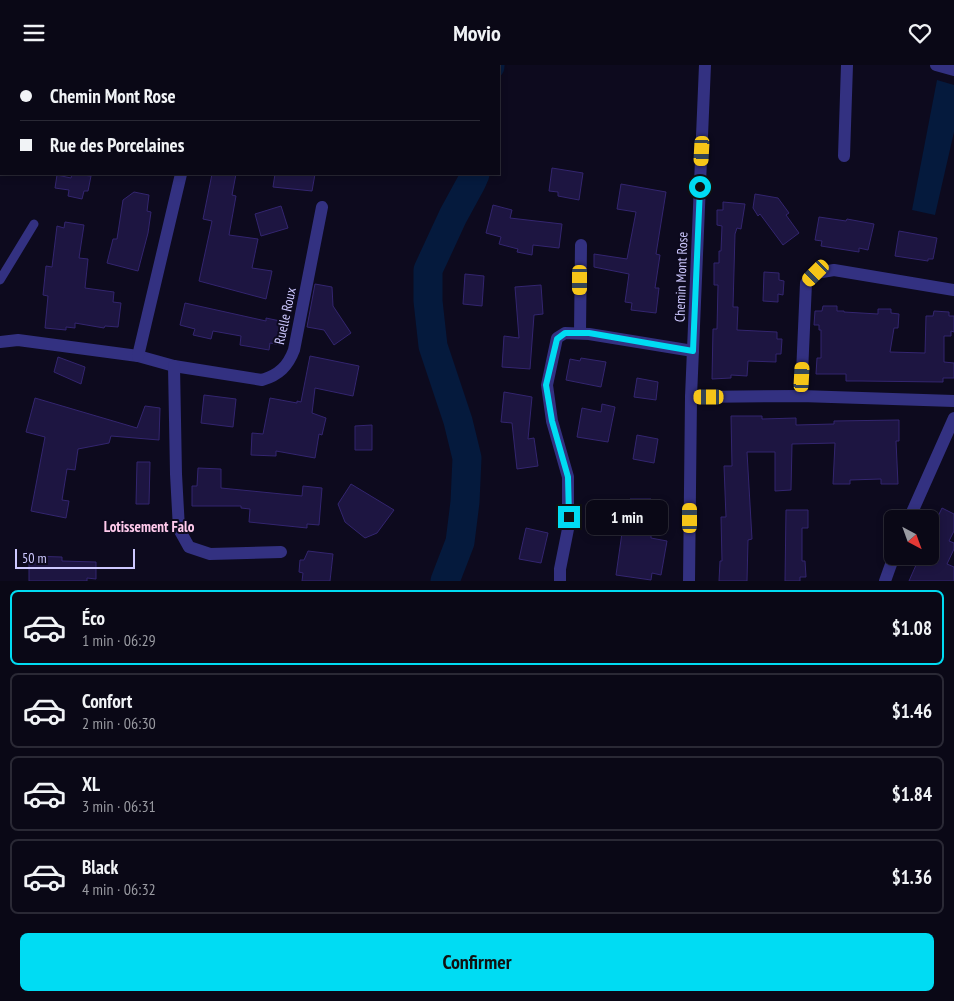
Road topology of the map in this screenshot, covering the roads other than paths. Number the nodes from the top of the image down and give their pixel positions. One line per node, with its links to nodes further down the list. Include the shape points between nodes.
1 (705, 65): 14 (street, Chemin Mont Rose)
2 (847, 65): 5 (street)
3 (936, 65): 4 (street)
4 (954, 70)
5 (844, 156)
6 (181, 175): 15 (street)
7 (322, 207): 16 (street, Ruelle Roux, via 294,350 283,370 262,380)
8 (34, 224): 10 (lane)
9 (580, 245): 12 (street)
10 (0, 280)
11 (954, 290): 17 (street, via 834,270 816,273 806,283)
12 (580, 333): 14 (street); 24 (street, via 565,333 557,339 546,385 552,421 568,477 568,529)
13 (0, 342): 15 (street, Ruelle Roux, via 18,340)
14 (693, 351): 18 (street, Chemin Mont Rose)
15 (138, 356): 16 (street, Ruelle Roux)
16 (174, 366): 22 (street, via 179,529 189,547 210,554)
17 (801, 396): 18 (street); 19 (street)
18 (691, 397): 25 (street, Chemin Mont Rose)
19 (954, 401)
20 (954, 418): 21 (street)
21 (913, 510)
22 (281, 552)
23 (891, 565): 26 (street)
24 (560, 581)
25 (689, 581)
26 (885, 581)

